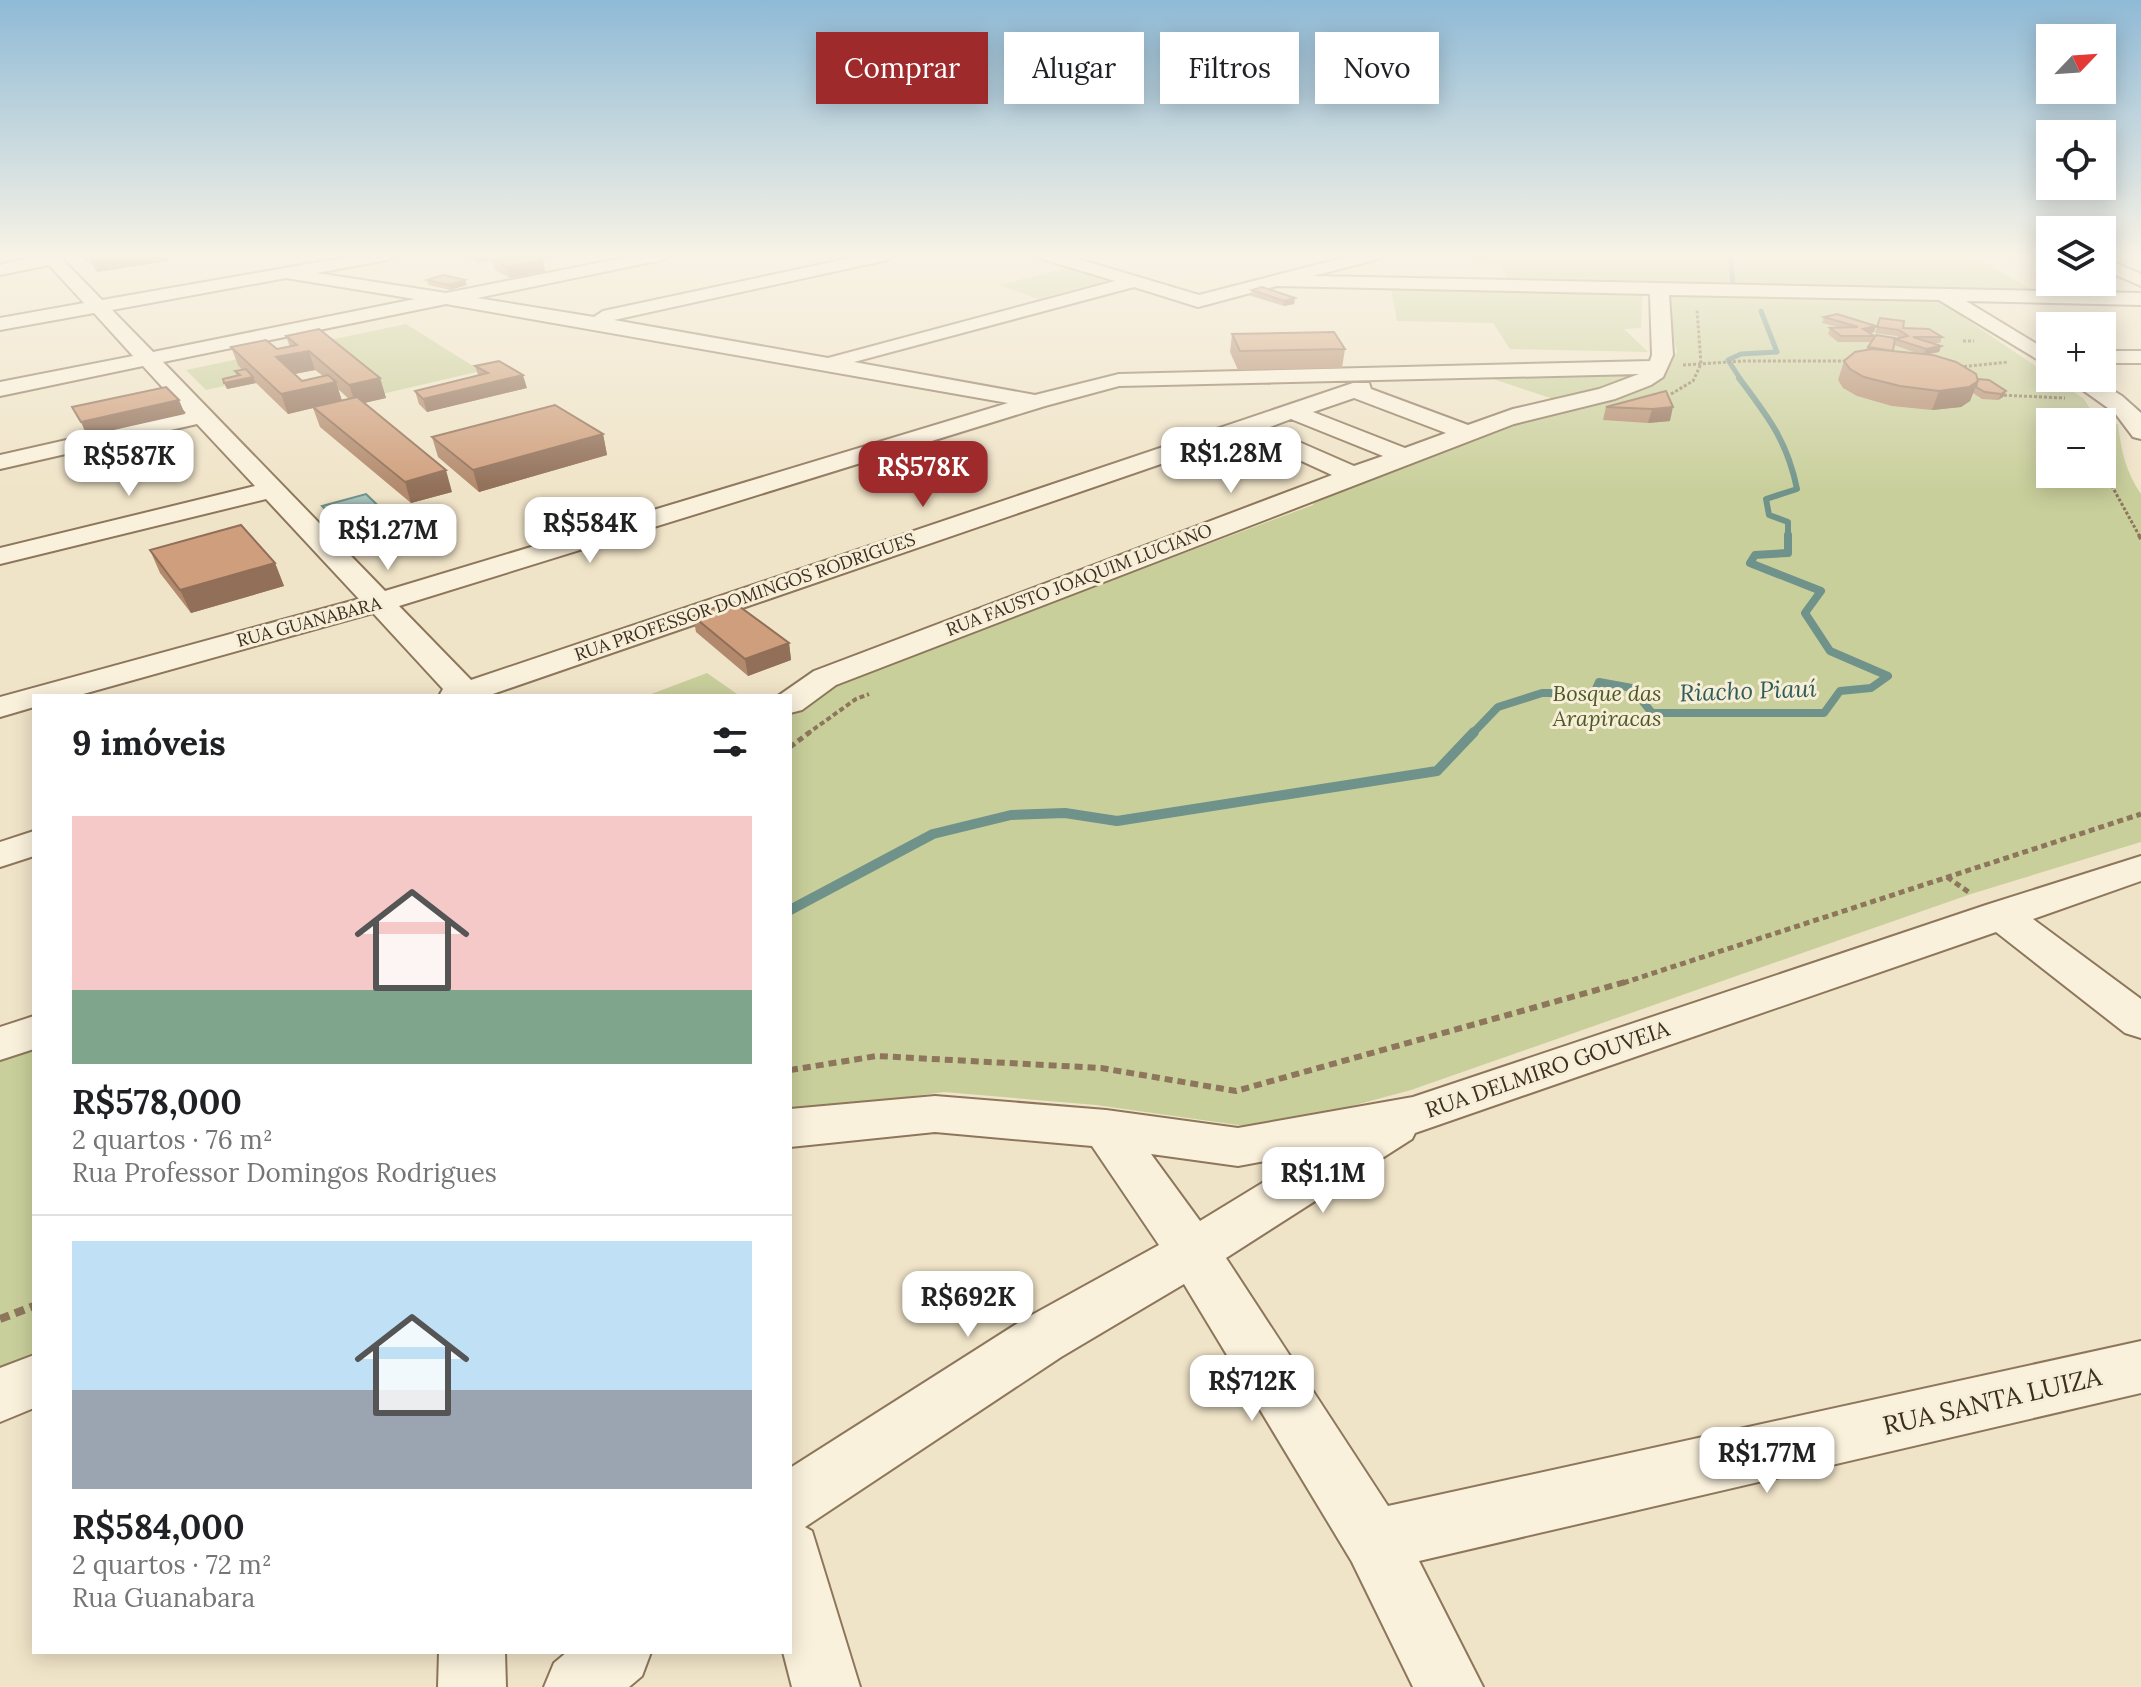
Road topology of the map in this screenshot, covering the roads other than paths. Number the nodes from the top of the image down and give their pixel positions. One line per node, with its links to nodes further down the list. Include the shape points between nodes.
1 (122, 334): 10 (street)
2 (269, 334): 10 (street)
3 (658, 334): 11 (street)
4 (937, 334): 11 (street)
5 (1663, 334): 12 (street)
6 (2008, 334): 7 (street)
7 (2036, 351)
8 (2116, 357): 9 (street)
9 (2141, 357)
10 (146, 358): 15 (street); 23 (street)
11 (826, 363): 19 (street)
12 (1658, 367): 13 (street, RUA GUANABARA); 22 (street, RUA FAUSTO JOAQUIM LUCIANO, via 1638,383)
13 (1405, 375): 14 (street, RUA GUANABARA); 16 (street, RUA PROFESSOR DOMINGOS RODRIGUES); 18 (street)
14 (1221, 379): 19 (street, RUA GUANABARA, via 1129,379); 24 (street)
15 (0, 389)
16 (1354, 390): 21 (street, RUA PROFESSOR DOMINGOS RODRIGUES); 26 (street)
17 (2077, 392): 25 (street, via 2122,408)
18 (1468, 393)
19 (1037, 401): 32 (street, RUA GUANABARA)
20 (1496, 403): 22 (street)
21 (1291, 411): 24 (street, RUA PROFESSOR DOMINGOS RODRIGUES); 27 (street)
22 (1524, 412): 26 (street, RUA FAUSTO JOAQUIM LUCIANO)
23 (202, 416): 28 (street); 30 (street)
24 (1254, 422): 29 (street); 35 (street, RUA PROFESSOR DOMINGOS RODRIGUES)
25 (2141, 430)
26 (1467, 433): 27 (street, RUA FAUSTO JOAQUIM LUCIANO)
27 (1405, 456): 29 (street, RUA FAUSTO JOAQUIM LUCIANO)
28 (0, 462)
29 (1353, 475): 37 (street, RUA FAUSTO JOAQUIM LUCIANO, via 825,678)
30 (270, 490): 31 (street); 32 (street)
31 (0, 556)
32 (381, 602): 33 (street, RUA GUANABARA); 34 (street)
33 (47, 694)
34 (462, 694)
35 (466, 694)
36 (32, 698): 38 (street, RUA GUANABARA)
37 (792, 702)
38 (0, 707)
39 (32, 844): 40 (street)
40 (0, 855)
41 (2141, 868): 42 (street, RUA DELMIRO GOUVEIA)
42 (2000, 914): 43 (street); 46 (street, RUA DELMIRO GOUVEIA)
43 (2141, 1022)
44 (32, 1033): 45 (street)
45 (0, 1044)
46 (1414, 1115): 48 (street, RUA DELMIRO GOUVEIA, via 1238,1147); 49 (street)
47 (792, 1128): 48 (street, RUA DELMIRO GOUVEIA, via 935,1114)
48 (1106, 1129): 49 (street)
49 (1193, 1252): 53 (street, via 1041,1339); 54 (street)
50 (2141, 1367): 54 (street, RUA SANTA LUIZA)
51 (32, 1382): 52 (street)
52 (0, 1395)
53 (792, 1502)
54 (1374, 1540): 61 (street)
55 (792, 1560): 60 (street)
56 (472, 1654): 58 (street)
57 (616, 1654): 59 (street)
58 (472, 1687)
59 (578, 1687)
60 (826, 1687)
61 (1449, 1687)

